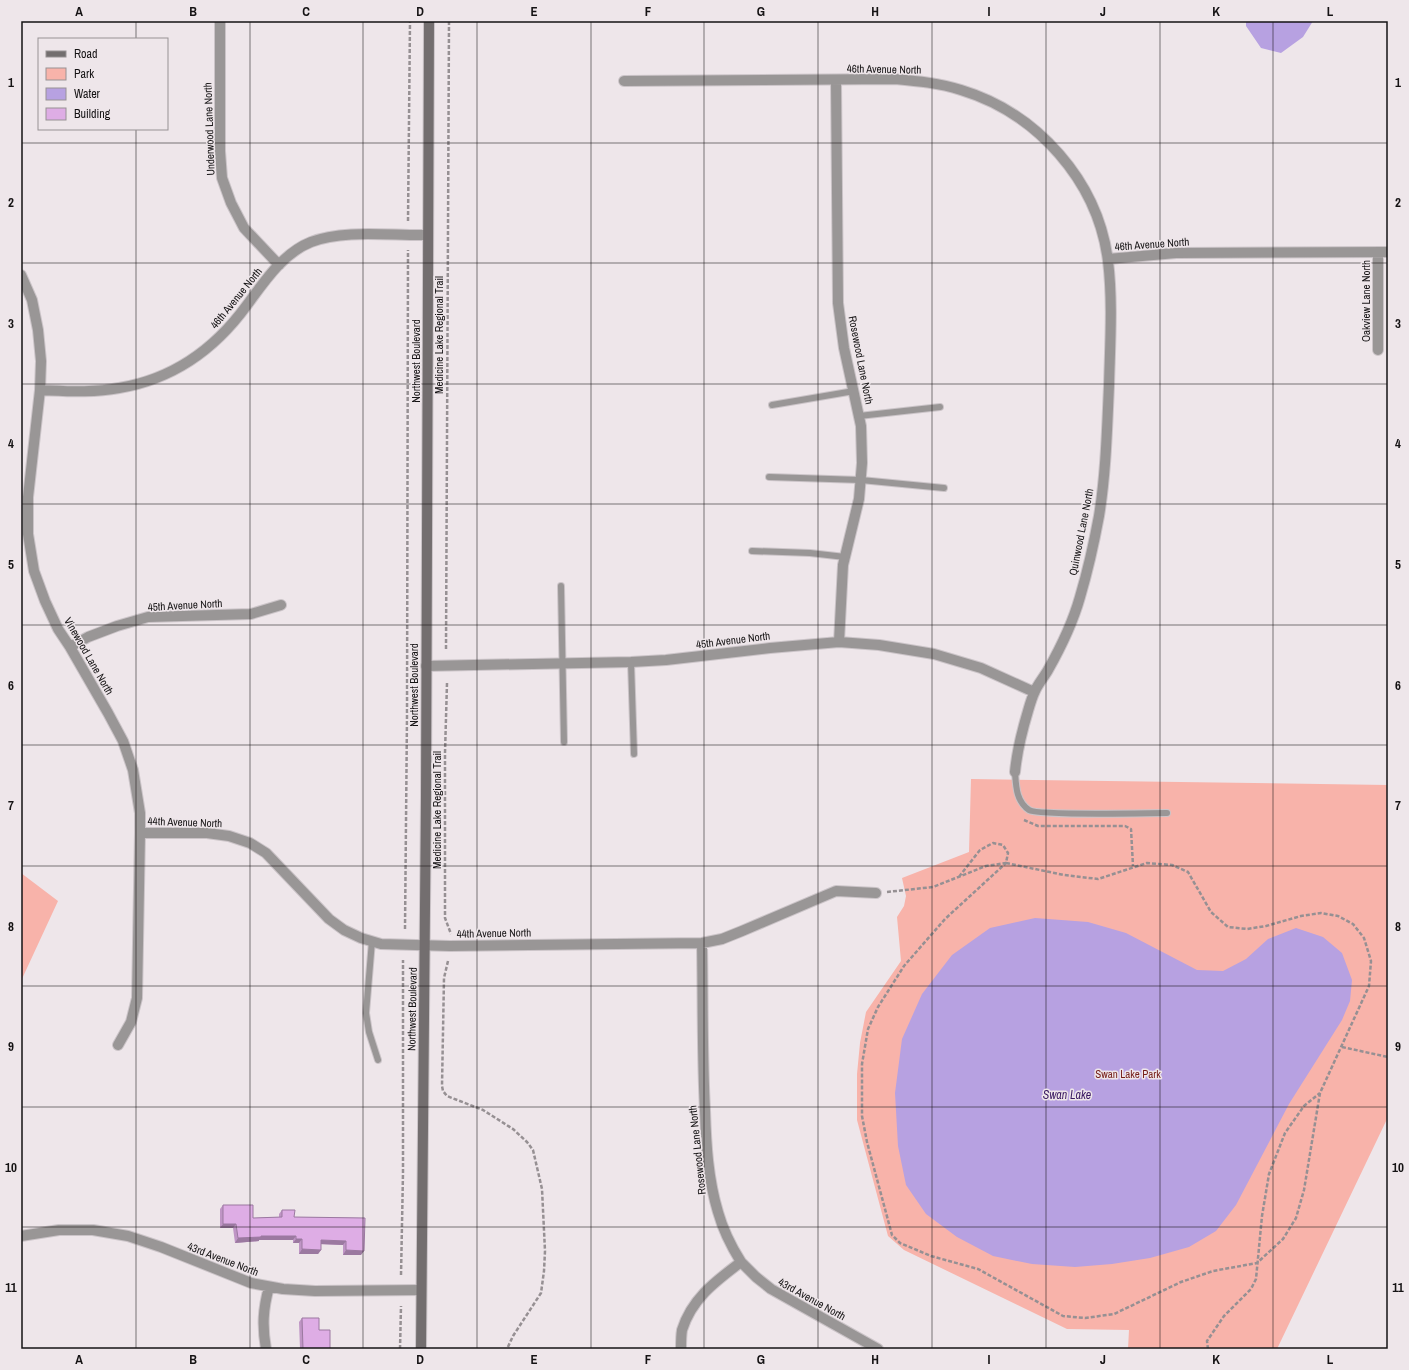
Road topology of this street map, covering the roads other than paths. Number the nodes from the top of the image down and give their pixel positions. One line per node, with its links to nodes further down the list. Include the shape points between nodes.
1 (220, 21): 8 (street, Underwood Lane North, via 222,178 244,228)
2 (429, 21): 5 (main road, Northwest Boulevard)
3 (836, 80): 4 (street, 46th Avenue North); 7 (street, 46th Avenue North, via 929,82 993,102 1022,119 1048,142 1070,167 1087,195 1100,226); 12 (street, Rosewood Lane North, via 838,303 844,348)
4 (624, 81)
5 (428, 235): 8 (street, 46th Avenue North, via 335,235 310,242 292,252); 27 (main road, Northwest Boulevard)
6 (1383, 252): 7 (street, 46th Avenue North, via 1176,253); 10 (street, Oakview Lane North)
7 (1108, 259): 28 (street, Quinwood Lane North, via 1111,299 1110,359 1099,515 1079,600 1063,640)
8 (279, 265): 11 (street, 46th Avenue North, via 223,335 201,354 175,370 148,382 118,389)
9 (21, 275): 11 (street, Vinewood Lane North, via 32,300 38,330 42,361)
10 (1378, 350)
11 (40, 390): 24 (street, Vinewood Lane North, via 28,498 28,534 34,571 45,601)
12 (854, 391): 13 (lane); 15 (street, Rosewood Lane North)
13 (772, 405)
14 (940, 407): 15 (lane)
15 (859, 416): 17 (street, Rosewood Lane North)
16 (769, 477): 17 (lane)
17 (861, 480): 18 (lane); 20 (street, Rosewood Lane North)
18 (944, 488)
19 (752, 551): 20 (lane)
20 (845, 557): 23 (street, Rosewood Lane North, via 840,595)
21 (561, 586): 26 (lane)
22 (280, 605): 24 (street, 45th Avenue North, via 251,614 148,617 88,637)
23 (839, 642): 25 (street, 45th Avenue North); 28 (street, 45th Avenue North, via 879,645 934,654 981,668)
24 (70, 647): 33 (street, Vinewood Lane North, via 122,741 134,778 140,813)
25 (631, 662): 26 (street, 45th Avenue North); 30 (lane)
26 (563, 664): 27 (street, 45th Avenue North); 29 (lane)
27 (426, 666): 37 (main road, Northwest Boulevard)
28 (1034, 692): 31 (street, Quinwood Lane North, via 1022,731)
29 (564, 742)
30 (634, 754)
31 (1015, 772): 32 (lane, via 1016,791 1021,803 1030,811)
32 (1167, 813)
33 (140, 833): 35 (street, 44th Avenue North, via 207,833 229,836 250,843 266,853 328,919 344,930); 38 (street, Vinewood Lane North, via 138,998 131,1022)
34 (876, 893): 36 (street, 44th Avenue North, via 836,891 722,939)
35 (372, 941): 37 (street, 44th Avenue North, via 381,944); 39 (lane, via 366,1013)
36 (702, 943): 37 (street, 44th Avenue North); 41 (street, Rosewood Lane North, via 703,1086 711,1182 728,1239)
37 (425, 945): 43 (main road, Northwest Boulevard)
38 (118, 1045)
39 (378, 1060)
40 (21, 1236): 42 (street, 43rd Avenue North, via 59,1230 93,1230 128,1236 251,1283)
41 (741, 1262): 46 (street, via 709,1287 698,1300 688,1315); 47 (street, 43rd Avenue North, via 771,1289)
42 (269, 1287): 43 (street, 43rd Avenue North, via 315,1291); 44 (street, via 264,1305 263,1330)
43 (421, 1290): 45 (main road, Northwest Boulevard)
44 (266, 1349)
45 (421, 1349)
46 (680, 1349)
47 (878, 1349)

